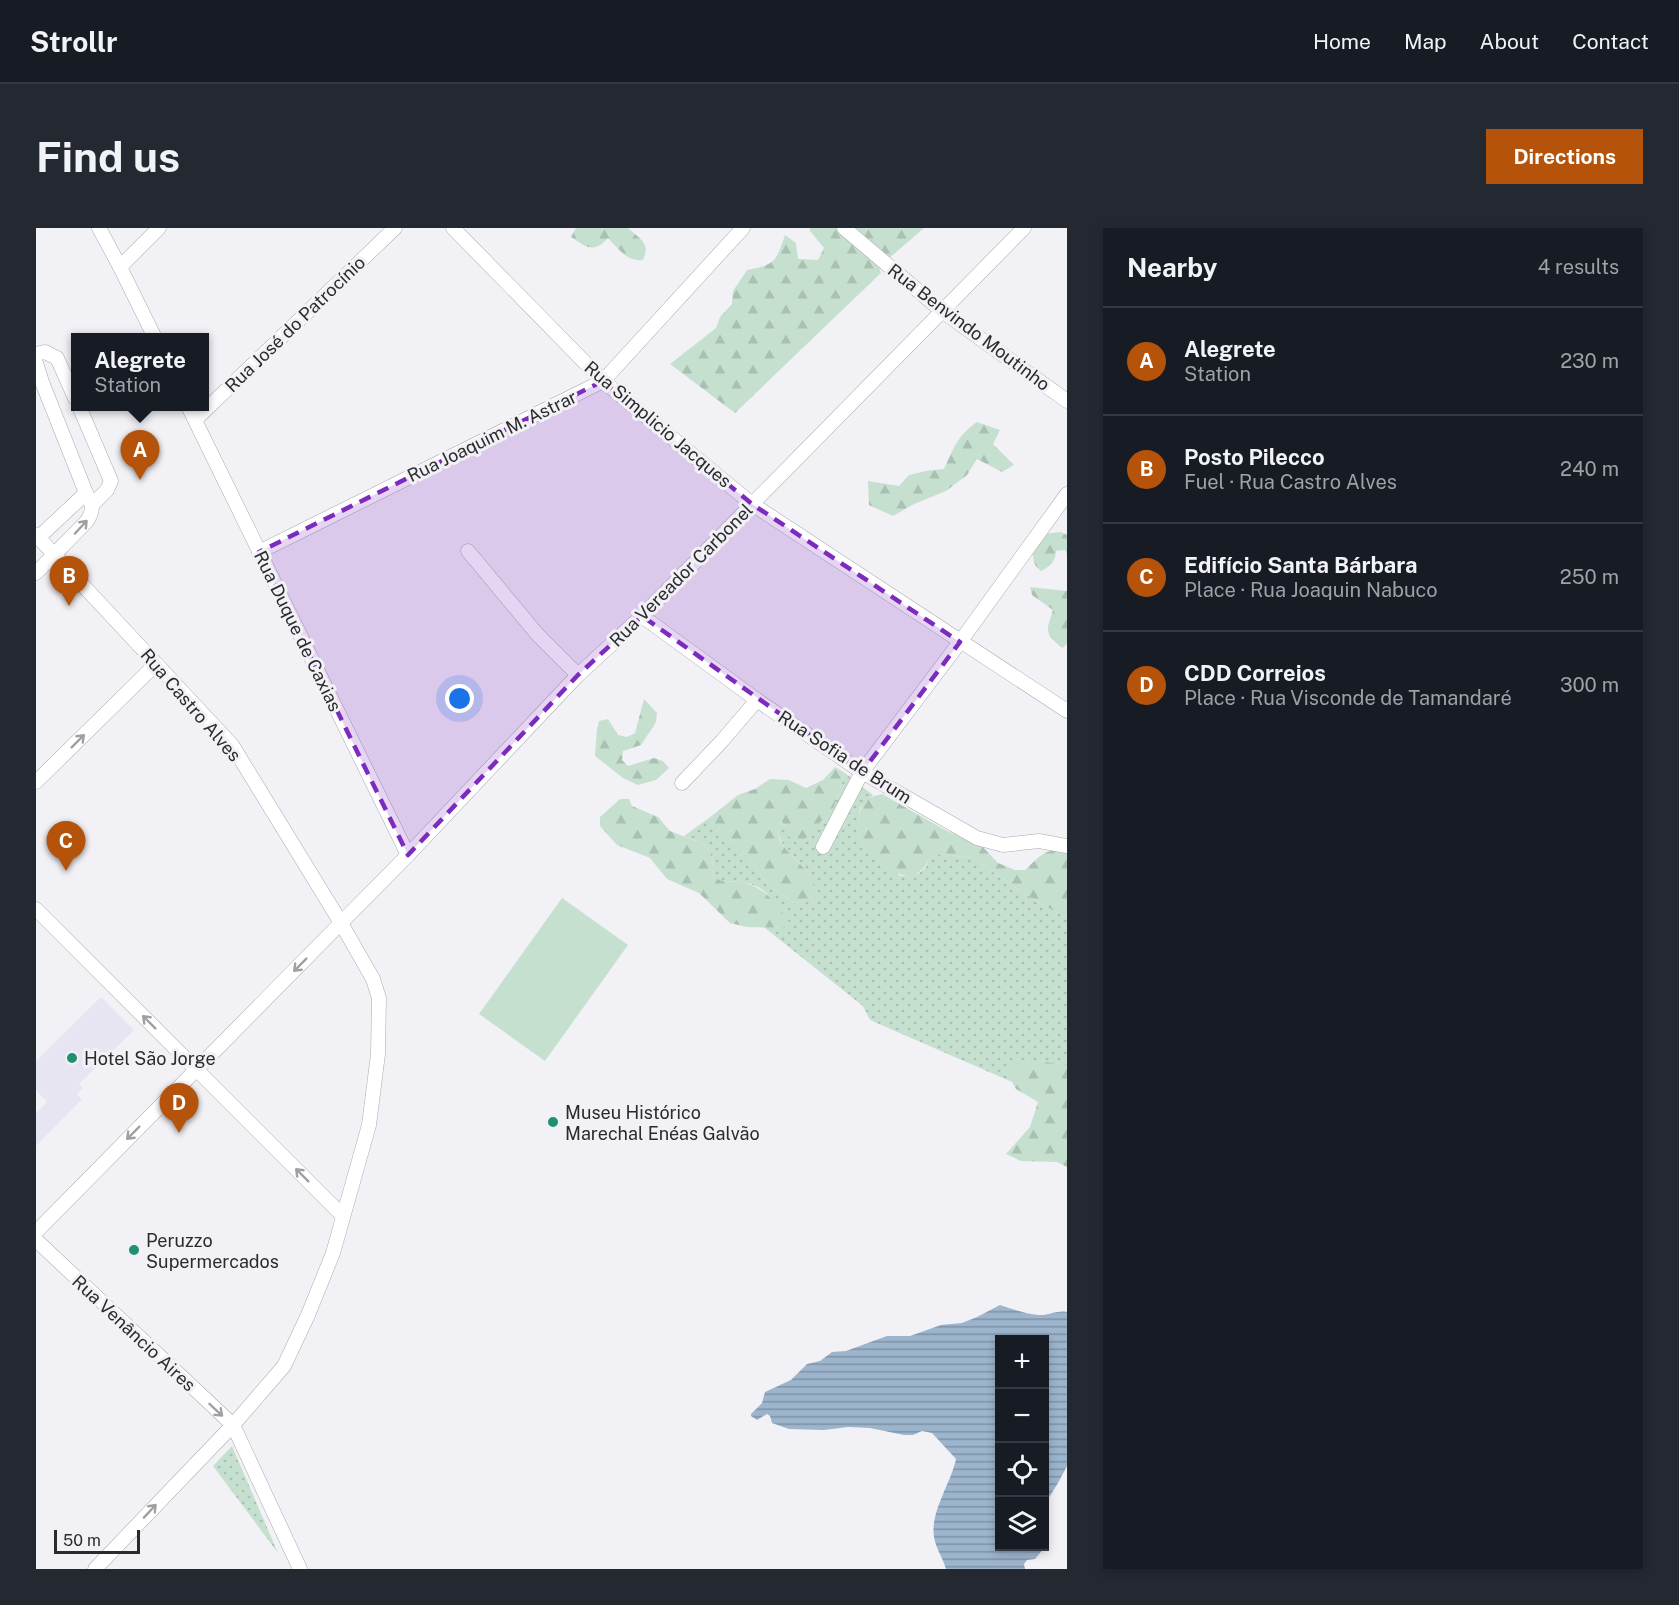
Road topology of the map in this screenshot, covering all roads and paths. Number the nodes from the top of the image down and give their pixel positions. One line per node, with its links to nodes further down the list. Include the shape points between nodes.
1 (99, 228): 8 (street)
2 (159, 228): 8 (street)
3 (395, 228): 16 (street, Rua José do Patrocínio)
4 (453, 228): 13 (street, Rua Simplicio Jacques)
5 (743, 228): 13 (street, Rua Joaquim M. Astrar)
6 (844, 228): 9 (street, Rua Benvindo Moutinho)
7 (1024, 228): 9 (street, Rua Vereador Carbonel)
8 (120, 267): 10 (street)
9 (942, 311): 15 (street, Rua Benvindo Moutinho); 23 (street, Rua Vereador Carbonel)
10 (153, 333)
11 (36, 354): 14 (street, via 45,352 57,358)
12 (36, 363): 22 (street)
13 (603, 381): 23 (street, Rua Simplicio Jacques); 26 (street, Rua Joaquim M. Astrar)
14 (71, 389)
15 (1067, 401)
16 (209, 407)
17 (81, 411): 22 (street, via 111,481 107,490)
18 (190, 411): 20 (street, Rua Duque de Caxias)
19 (204, 411): 20 (street, Rua José do Patrocínio)
20 (195, 420): 26 (street, Rua Duque de Caxias)
21 (1067, 494): 30 (street)
22 (89, 499): 24 (street); 27 (street, one-way to 22, via 87,521 92,512)
23 (752, 504): 29 (street, Rua Vereador Carbonel); 30 (street, Rua Simplicio Jacques)
24 (37, 537): 27 (street, Rua Castro Alves)
25 (468, 551): 32 (street, via 537,634)
26 (259, 552): 40 (street, Rua Duque de Caxias)
27 (54, 555): 28 (street); 31 (street, Rua Castro Alves)
28 (36, 573)
29 (642, 616): 32 (street, Rua Vereador Carbonel); 33 (street, Rua Sofia de Brum)
30 (960, 642): 34 (street, Rua Simplicio Jacques); 35 (street)
31 (156, 664): 36 (street, one-way to 31); 42 (street, Rua Castro Alves, via 232,745)
32 (578, 675): 40 (street, Rua Vereador Carbonel)
33 (757, 700): 35 (street, Rua Sofia de Brum); 37 (street)
34 (1067, 711)
35 (862, 772): 38 (street, Rua Sofia de Brum, via 977,838 1003,845 1039,841); 39 (street)
36 (36, 782)
37 (682, 783)
38 (1067, 846)
39 (823, 847)
40 (408, 855): 42 (street, Rua Vereador Carbonel)
41 (36, 909): 43 (street, one-way to 41)
42 (341, 923): 43 (street, Rua Vereador Carbonel, one-way to 43); 44 (street, Rua Castro Alves, via 380,998 369,1125)
43 (196, 1070): 44 (street, one-way to 43); 45 (street, Rua Vereador Carbonel, one-way to 45)
44 (343, 1216): 47 (street, Rua Castro Alves, via 333,1253 284,1366)
45 (36, 1232)
46 (36, 1240): 47 (street, Rua Venâncio Aires, one-way to 47)
47 (232, 1425): 48 (street, Rua Castro Alves, one-way to 47); 49 (street)
48 (95, 1569)
49 (300, 1569)

